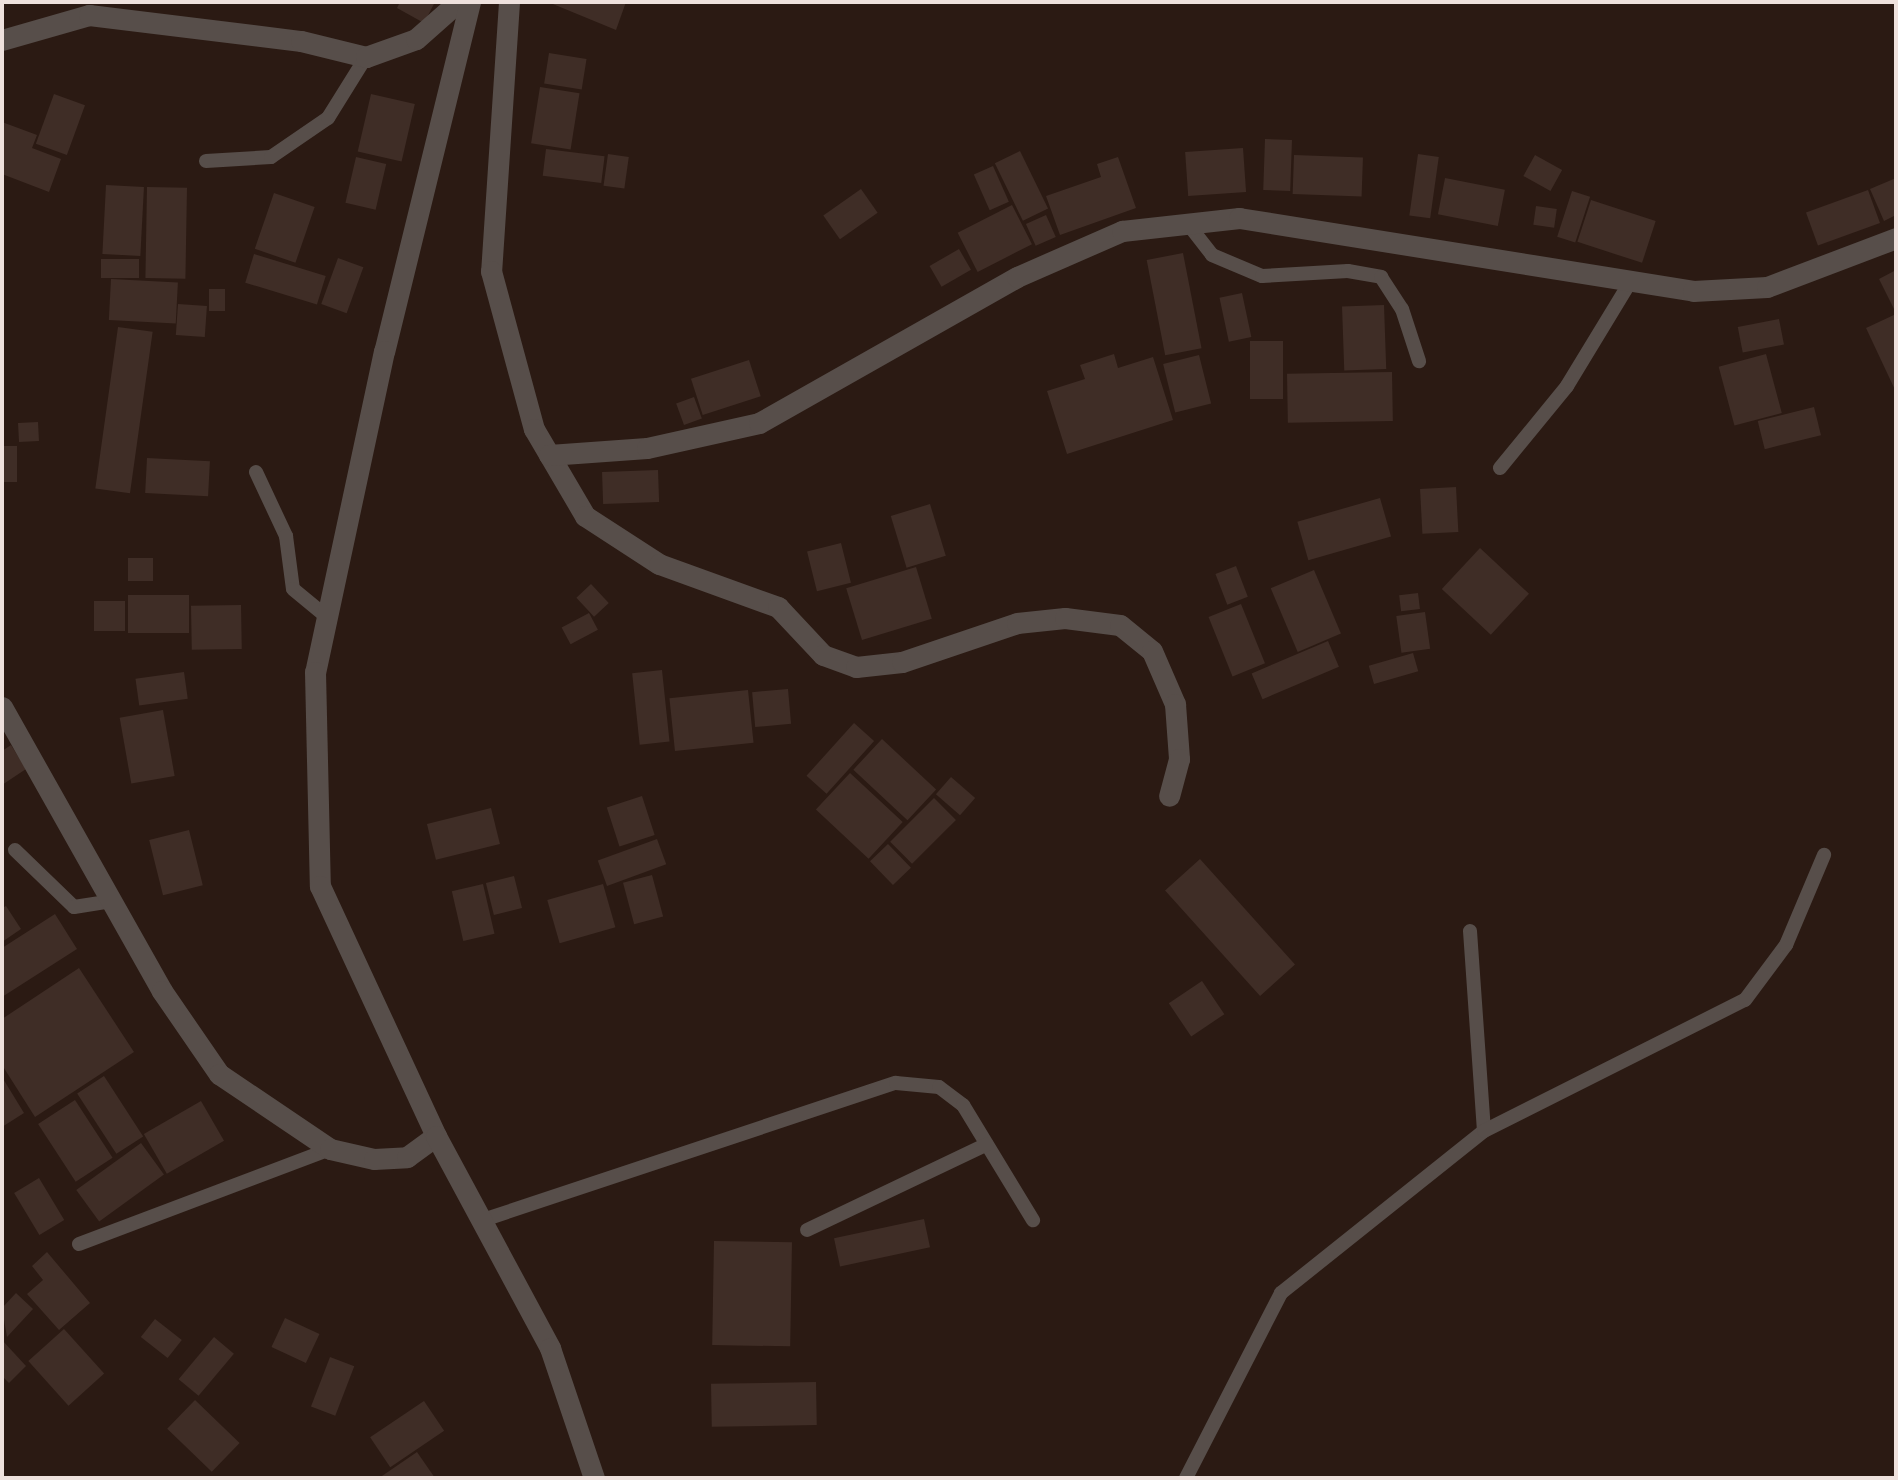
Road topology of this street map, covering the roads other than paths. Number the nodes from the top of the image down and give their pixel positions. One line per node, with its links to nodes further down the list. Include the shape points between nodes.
1 (458, 2): 5 (street, via 416,39)
2 (470, 2): 14 (street, via 384,351)
3 (509, 2): 11 (street, via 491,271 510,356 534,429)
4 (2, 40): 5 (street, via 89,15 301,41)
5 (366, 57): 6 (lane, via 328,118 271,157)
6 (206, 161)
7 (1188, 224): 9 (street, via 1239,218); 10 (lane, via 1212,255 1262,276 1348,271 1381,277 1402,309); 11 (street, via 1122,232 1017,277 758,423 647,447)
8 (1896, 238): 9 (street, via 1767,287 1693,290)
9 (1632, 279): 12 (lane, via 1567,386)
10 (1419, 361)
11 (549, 455): 16 (street, via 585,516 659,564 778,607 823,655 856,667 902,662 1017,623 1065,618 1120,625 1152,651 1175,704 1179,759)
12 (1500, 468)
13 (256, 472): 14 (lane, via 286,536 293,589)
14 (327, 617): 22 (street, via 315,671 320,886)
15 (2, 706): 19 (street)
16 (1169, 796)
17 (15, 850): 19 (lane, via 74,907)
18 (1824, 855): 21 (lane, via 1786,945 1745,1000)
19 (112, 901): 24 (street, via 162,991 219,1074)
20 (1470, 931): 21 (lane)
21 (1484, 1130): 30 (lane, via 1281,1293)
22 (436, 1136): 24 (street, via 407,1157 373,1159); 25 (street)
23 (987, 1144): 25 (lane, via 963,1105 939,1087 896,1083); 26 (lane); 27 (lane)
24 (330, 1149): 28 (lane)
25 (483, 1220): 29 (street, via 550,1348)
26 (1033, 1220)
27 (807, 1230)
28 (79, 1244)
29 (594, 1478)
30 (1186, 1478)

